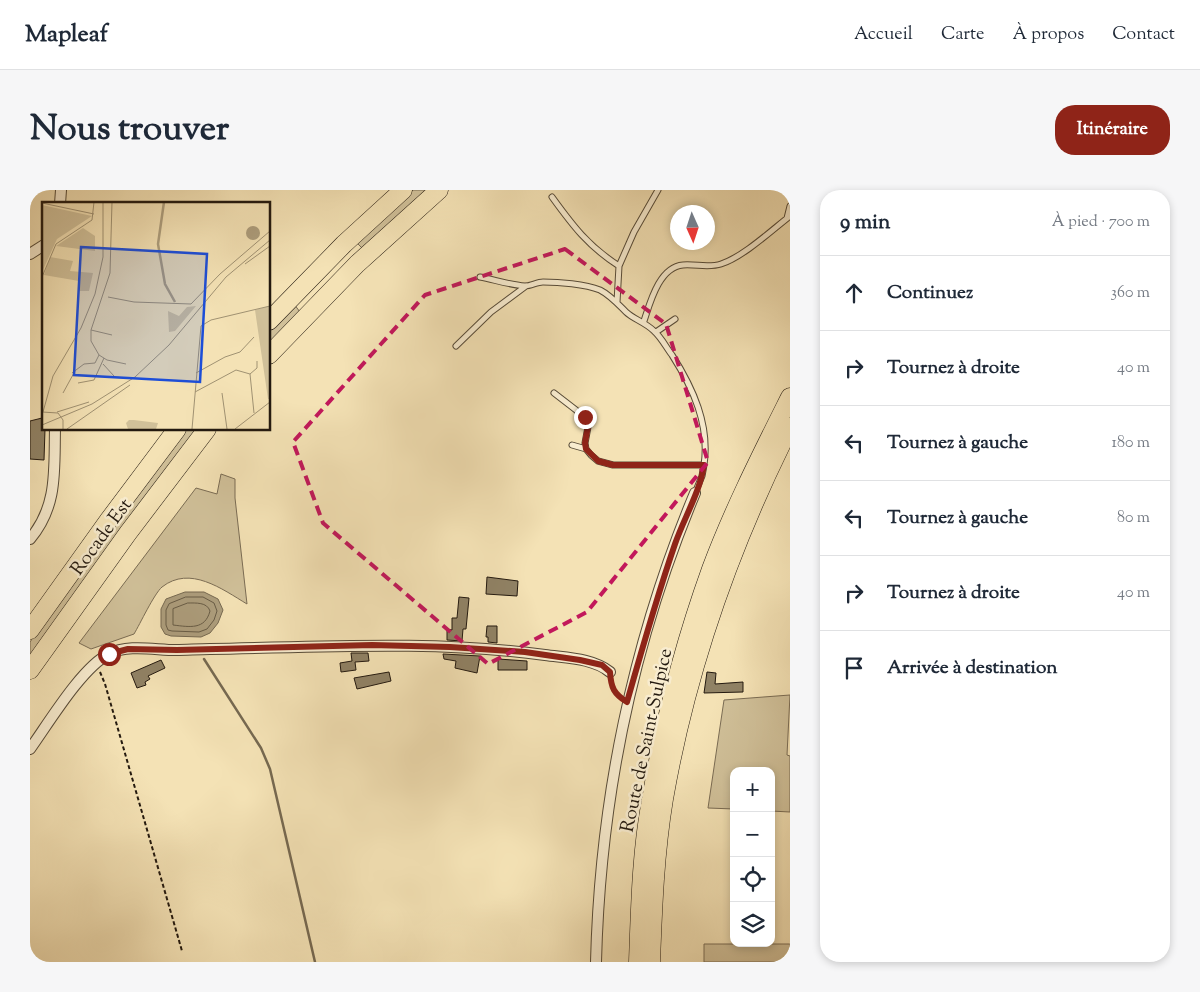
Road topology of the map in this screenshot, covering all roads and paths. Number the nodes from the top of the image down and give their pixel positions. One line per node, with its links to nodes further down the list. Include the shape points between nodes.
1 (403, 190): 14 (highway, via 344,244)
2 (439, 190): 18 (highway, via 357,264)
3 (658, 190): 9 (lane, via 634,232)
4 (552, 197): 9 (lane, via 582,237)
5 (790, 206): 6 (lane)
6 (788, 217): 15 (lane, via 722,264 683,265 671,269 653,295)
7 (42, 246): 8 (street)
8 (30, 254)
9 (620, 266): 12 (lane)
10 (480, 277): 11 (lane)
11 (526, 286): 12 (lane, via 541,282 571,284 600,290); 17 (lane, via 491,312)
12 (617, 302): 15 (lane, via 627,313)
13 (675, 319): 16 (lane)
14 (270, 320)
15 (644, 322): 16 (lane)
16 (656, 332): 27 (lane, via 684,374 697,402 707,449)
17 (456, 346)
18 (270, 354)
19 (554, 393): 26 (lane, via 587,421)
20 (790, 397): 38 (highway, Route de Saint-Sulpice, via 751,474 712,568 675,684 650,800)
21 (790, 426): 39 (highway, Route de Saint-Sulpice, via 725,571 688,687 664,800 654,901)
22 (55, 430): 29 (street, via 52,496 44,519)
23 (176, 430): 30 (highway, Rocade Est)
24 (206, 430): 32 (highway, Rocade Est)
25 (572, 446): 26 (lane)
26 (586, 449): 27 (lane, via 598,461 613,465)
27 (704, 465): 28 (lane)
28 (695, 493): 34 (street, via 661,584)
29 (30, 539)
30 (30, 630)
31 (96, 662): 33 (street, via 109,654 128,649 372,645 525,652 602,665); 35 (street); 36 (path)
32 (30, 670)
33 (610, 672): 34 (path, via 617,696)
34 (627, 702): 37 (street, via 607,818)
35 (30, 749)
36 (182, 951)
37 (596, 962)
38 (638, 962)
39 (652, 962)

